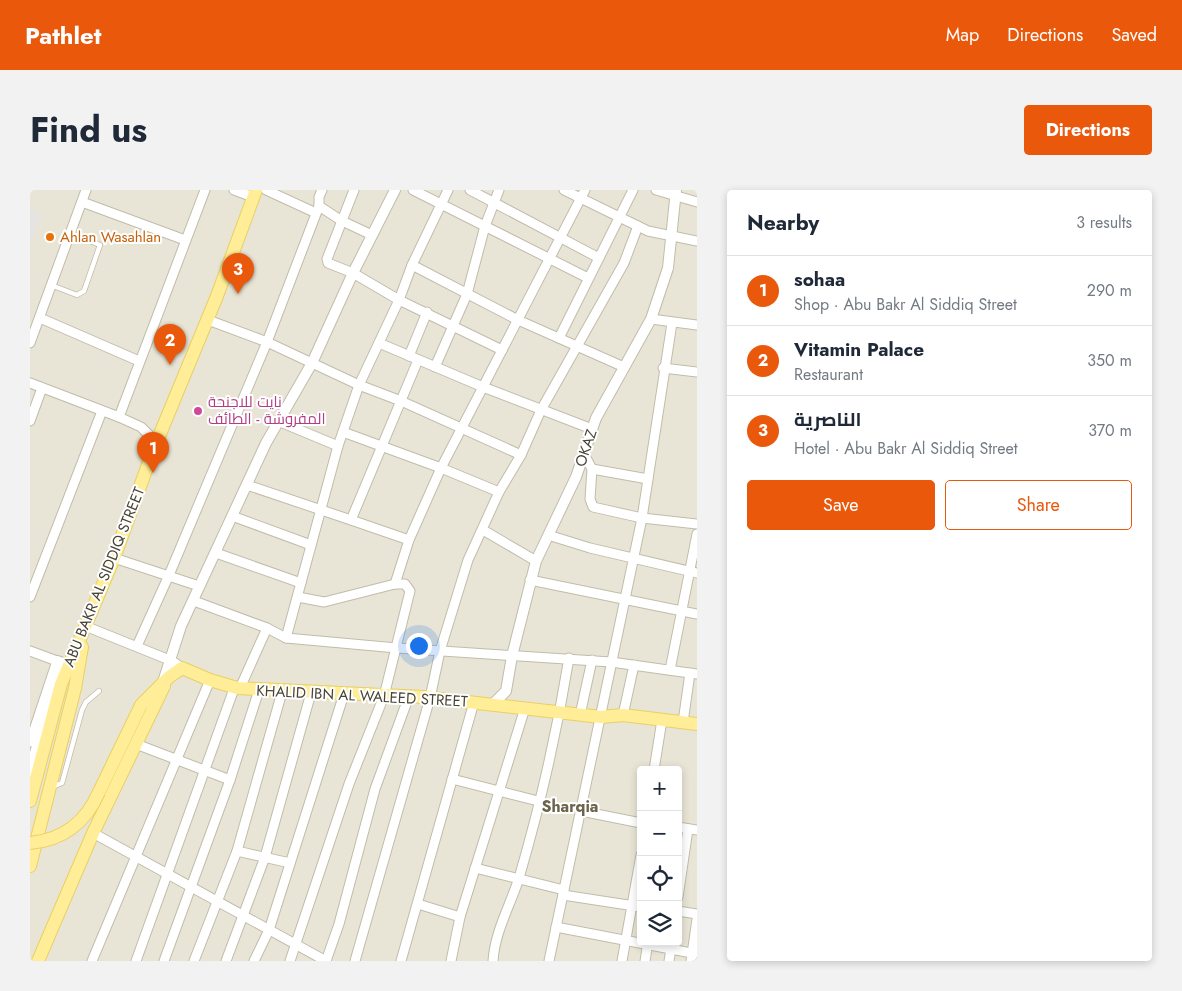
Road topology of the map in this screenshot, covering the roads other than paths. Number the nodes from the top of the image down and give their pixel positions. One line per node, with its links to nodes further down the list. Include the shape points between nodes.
1 (86, 190): 18 (street)
2 (205, 190): 31 (street)
3 (234, 190): 15 (street)
4 (266, 190): 22 (street)
5 (322, 190): 22 (street)
6 (354, 190): 24 (street)
7 (395, 190): 28 (street)
8 (413, 190): 21 (street)
9 (448, 190): 21 (street)
10 (470, 190): 19 (street)
11 (499, 190): 19 (street)
12 (564, 190): 16 (street)
13 (633, 190): 23 (street)
14 (656, 190): 17 (street)
15 (255, 194): 44 (main road, ABU BAKR AL SIDDIQ STREET)
16 (583, 194): 23 (street); 29 (street)
17 (676, 194): 20 (street); 30 (street, OKAZ)
18 (82, 202): 27 (street); 31 (street)
19 (494, 202): 25 (street); 29 (street)
20 (697, 202)
21 (441, 204): 25 (street); 35 (street)
22 (318, 210): 24 (street); 50 (street)
23 (619, 217): 26 (street); 33 (street)
24 (342, 221): 28 (street); 36 (street, via 327,259 328,263)
25 (485, 226): 34 (street); 39 (street)
26 (638, 226): 30 (street); 53 (street, via 624,263)
27 (70, 232): 38 (street); 38 (lane, via 100,245 84,291 77,295)
28 (372, 235): 36 (street)
29 (561, 236): 33 (street); 34 (street)
30 (672, 236): 32 (street); 43 (street, OKAZ, via 668,268)
31 (185, 240): 57 (street)
32 (697, 241)
33 (599, 258): 37 (street)
34 (549, 260): 37 (street); 45 (street)
35 (412, 265): 39 (street); 40 (street)
36 (353, 273): 40 (street); 58 (street)
37 (588, 278): 49 (street)
38 (50, 284): 42 (street)
39 (467, 294): 45 (street); 48 (street)
40 (399, 300): 41 (street); 52 (street)
41 (427, 312): 48 (street); 55 (street)
42 (40, 318): 51 (street); 57 (street)
43 (651, 319): 46 (street); 60 (street, OKAZ)
44 (208, 320): 50 (street); 78 (main road, ABU BAKR AL SIDDIQ STREET)
45 (518, 320): 49 (street); 54 (street)
46 (672, 323): 47 (street); 61 (street)
47 (697, 325)
48 (453, 326): 54 (street); 59 (street)
49 (559, 338): 53 (street)
50 (267, 342): 58 (street); 101 (street)
51 (30, 343)
52 (379, 343): 55 (street); 64 (street)
53 (577, 347): 60 (street); 68 (street)
54 (502, 350): 65 (street)
55 (409, 356): 56 (street)
56 (418, 360): 59 (street); 67 (street)
57 (139, 361): 70 (street)
58 (312, 364): 64 (street); 72 (street)
59 (435, 367): 65 (street)
60 (624, 367): 74 (street, OKAZ)
61 (664, 368): 62 (street); 83 (street)
62 (697, 372)
63 (30, 383): 66 (street)
64 (359, 385): 67 (street); 75 (street)
65 (483, 387): 68 (street); 73 (street)
66 (42, 388): 69 (street); 71 (street)
67 (401, 401): 73 (street); 77 (street)
68 (541, 410): 74 (street); 80 (street)
69 (102, 411): 70 (street); 106 (street)
70 (119, 417): 78 (street, via 149,435)
71 (30, 421)
72 (278, 421): 76 (street); 84 (street)
73 (462, 428): 80 (street); 81 (street)
74 (592, 429): 79 (street, OKAZ)
75 (343, 432): 76 (street); 77 (street)
76 (338, 446): 86 (street)
77 (382, 446): 81 (street); 89 (street)
78 (153, 451): 97 (main road, ABU BAKR AL SIDDIQ STREET)
79 (584, 454): 82 (street); 93 (street, OKAZ)
80 (521, 456): 85 (street)
81 (441, 468): 85 (street); 94 (street)
82 (592, 469): 83 (street); 88 (street, via 590,499 593,507)
83 (648, 479): 88 (street)
84 (246, 485): 86 (street); 87 (street)
85 (499, 492): 91 (street)
86 (321, 510): 89 (street); 95 (street)
87 (232, 516): 95 (street); 96 (street)
88 (642, 518): 90 (street); 98 (street)
89 (351, 520): 94 (street)
90 (697, 524)
91 (483, 530): 99 (street); 118 (street, via 468,560)
92 (697, 534): 100 (street)
93 (548, 535): 98 (street); 99 (street, OKAZ)
94 (409, 540): 104 (street)
95 (311, 545): 103 (street)
96 (216, 552): 103 (street); 105 (street)
97 (114, 558): 101 (street); 112 (main road, ABU BAKR AL SIDDIQ STREET)
98 (633, 559): 100 (street); 108 (street)
99 (536, 561): 102 (street, OKAZ)
100 (693, 573): 110 (street)
101 (169, 575): 105 (street); 115 (street)
102 (530, 580): 108 (street); 119 (street, OKAZ)
103 (301, 583): 107 (street)
104 (395, 584): 107 (street, via 324,602); 116 (street, via 405,584 410,591)
105 (199, 586): 109 (street)
106 (30, 597)
107 (298, 597): 114 (street)
108 (625, 598): 110 (street); 123 (street)
109 (194, 601): 113 (street); 124 (street, via 178,635)
110 (682, 610): 111 (street); 126 (street)
111 (697, 614)
112 (85, 626): 115 (street); 157 (main road, via 75,688); 160 (main road, ABU BAKR AL SIDDIQ STREET, via 61,684)
113 (266, 628): 114 (street); 130 (street)
114 (286, 638): 116 (street)
115 (136, 646): 124 (street)
116 (397, 648): 118 (street); 136 (street)
117 (30, 651): 121 (street)
118 (440, 651): 119 (street); 138 (street)
119 (512, 656): 120 (street); 140 (street, OKAZ, via 506,691)
120 (569, 658): 122 (street); 142 (street)
121 (57, 660): 149 (street); 154 (street, via 63,663)
122 (592, 660): 123 (street); 143 (street)
123 (611, 662): 125 (street); 145 (street)
124 (177, 664): 128 (main road); 129 (main road, KHALID IBN AL WALEED STREET)
125 (634, 665): 126 (street); 144 (street)
126 (670, 670): 127 (street)
127 (693, 673): 147 (street)
128 (166, 680): 150 (main road); 165 (main road, bridge, via 140,705 88,812 58,838)
129 (210, 680): 130 (main road, KHALID IBN AL WALEED STREET); 151 (street)
130 (238, 687): 131 (main road, KHALID IBN AL WALEED STREET); 153 (street)
131 (259, 690): 133 (main road, KHALID IBN AL WALEED STREET); 156 (street)
132 (99, 691): 157 (lane, via 82,710 62,783)
133 (282, 692): 134 (main road, KHALID IBN AL WALEED STREET); 166 (street)
134 (311, 693): 135 (main road, KHALID IBN AL WALEED STREET); 169 (street)
135 (344, 694): 136 (main road, KHALID IBN AL WALEED STREET); 170 (street)
136 (384, 696): 137 (main road, KHALID IBN AL WALEED STREET); 191 (street, via 350,784)
137 (409, 696): 138 (main road, KHALID IBN AL WALEED STREET); 191 (street, via 375,789 326,961)
138 (430, 698): 139 (main road, KHALID IBN AL WALEED STREET); 203 (street)
139 (474, 702): 140 (main road, KHALID IBN AL WALEED STREET); 155 (street)
140 (493, 704): 141 (main road, KHALID IBN AL WALEED STREET)
141 (525, 708): 142 (main road, KHALID IBN AL WALEED STREET); 158 (street)
142 (560, 712): 143 (main road, KHALID IBN AL WALEED STREET); 159 (street)
143 (580, 715): 145 (main road, KHALID IBN AL WALEED STREET)
144 (623, 715): 145 (main road, KHALID IBN AL WALEED STREET); 146 (main road, KHALID IBN AL WALEED STREET)
145 (602, 717): 161 (street)
146 (662, 720): 147 (main road, KHALID IBN AL WALEED STREET); 152 (street)
147 (683, 722): 148 (main road, KHALID IBN AL WALEED STREET)
148 (697, 724)
149 (30, 742)
150 (136, 744): 151 (street); 164 (main road)
151 (176, 759): 153 (street); 168 (street)
152 (655, 766)
153 (204, 770): 156 (street); 173 (street)
154 (30, 772)
155 (452, 779): 158 (street); 180 (street)
156 (230, 780): 176 (street)
157 (51, 788): 171 (main road)
158 (499, 791): 159 (street); 172 (street)
159 (538, 800): 174 (street)
160 (30, 801)
161 (581, 811): 162 (street); 177 (street)
162 (637, 822)
163 (693, 830): 175 (street)
164 (93, 833): 168 (street); 195 (main road)
165 (30, 844)
166 (237, 851): 169 (street); 179 (street)
167 (641, 856): 178 (street)
168 (136, 857): 173 (street); 196 (street)
169 (265, 857): 170 (street); 184 (street)
170 (290, 863): 188 (street)
171 (30, 866)
172 (475, 868): 174 (street); 185 (street)
173 (167, 874): 176 (street); 197 (street)
174 (519, 879): 177 (street); 206 (street, via 494,944)
175 (682, 879)
176 (191, 887): 179 (street); 198 (street)
177 (563, 892): 181 (street); 187 (street)
178 (637, 901)
179 (217, 902): 184 (street); 199 (street)
180 (418, 904): 185 (street); 204 (street)
181 (637, 906): 189 (street)
182 (682, 912): 183 (street)
183 (697, 914)
184 (244, 916): 188 (street); 200 (street)
185 (460, 917): 205 (street)
186 (697, 919): 194 (street)
187 (556, 927): 189 (street); 207 (street)
188 (269, 930): 191 (street); 201 (street)
189 (626, 941): 190 (street); 208 (street)
190 (637, 942)
191 (296, 945): 202 (street)
192 (648, 946): 209 (street)
193 (671, 946): 194 (street); 210 (street)
194 (693, 956)
195 (38, 961)
196 (92, 961)
197 (136, 961)
198 (164, 961)
199 (194, 961)
200 (226, 961)
201 (254, 961)
202 (290, 961)
203 (356, 961)
204 (401, 961)
205 (451, 961)
206 (492, 961)
207 (549, 961)
208 (622, 961)
209 (645, 961)
210 (669, 961)

